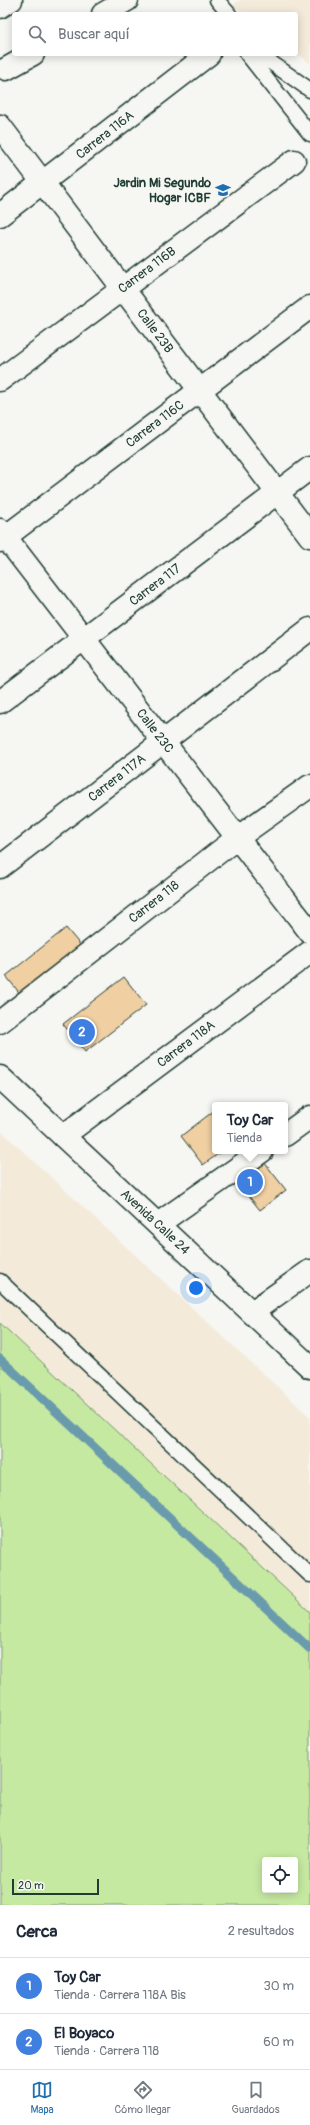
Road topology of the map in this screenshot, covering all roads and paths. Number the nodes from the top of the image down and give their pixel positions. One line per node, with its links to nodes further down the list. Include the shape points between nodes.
1 (11, 0): 4 (street)
2 (127, 0): 5 (street)
3 (216, 0): 6 (lane); 7 (lane)
4 (0, 7)
5 (106, 12)
6 (221, 12)
7 (227, 12)
8 (29, 56): 12 (street)
9 (206, 56): 17 (street, Carrera 116A)
10 (249, 56): 15 (lane)
11 (265, 56): 13 (lane)
12 (6, 69)
13 (310, 90)
14 (0, 126): 17 (street, Calle 23B)
15 (310, 134)
16 (294, 161): 19 (street, Carrera 116B)
17 (43, 182): 18 (street, Carrera 116A); 19 (street, Calle 23B)
18 (0, 215)
19 (122, 288): 21 (street, Carrera 116B); 22 (street, Calle 23B)
20 (310, 307): 22 (street, Carrera 116C)
21 (0, 380)
22 (200, 390): 24 (street, Calle 23B); 25 (street, Carrera 116C)
23 (310, 468): 24 (street, Carrera 117)
24 (277, 493): 26 (street, Calle 23B); 28 (street, Carrera 117)
25 (2, 536): 28 (street, Calle 23C)
26 (310, 536)
27 (310, 629): 30 (street, Carrera 117A)
28 (84, 638): 29 (street, Carrera 117); 30 (street, Calle 23C)
29 (0, 702)
30 (164, 742): 32 (street, Calle 23C); 33 (street, Carrera 117A)
31 (310, 786): 32 (street, Carrera 118)
32 (237, 838): 34 (street, Calle 23C); 36 (street, Carrera 118)
33 (0, 867)
34 (310, 932)
35 (310, 952): 40 (street, Carrera 118A)
36 (0, 1022)
37 (0, 1077): 40 (street, Avenida Calle 24)
38 (310, 1117): 39 (street)
39 (288, 1133)
40 (63, 1136): 42 (street, Avenida Calle 24)
41 (258, 1154): 42 (street)
42 (158, 1224): 45 (street, Avenida Calle 24)
43 (310, 1271): 45 (street)
44 (0, 1281): 47 (lane)
45 (252, 1312): 46 (street, Avenida Calle 24)
46 (310, 1367)
47 (310, 1575)

